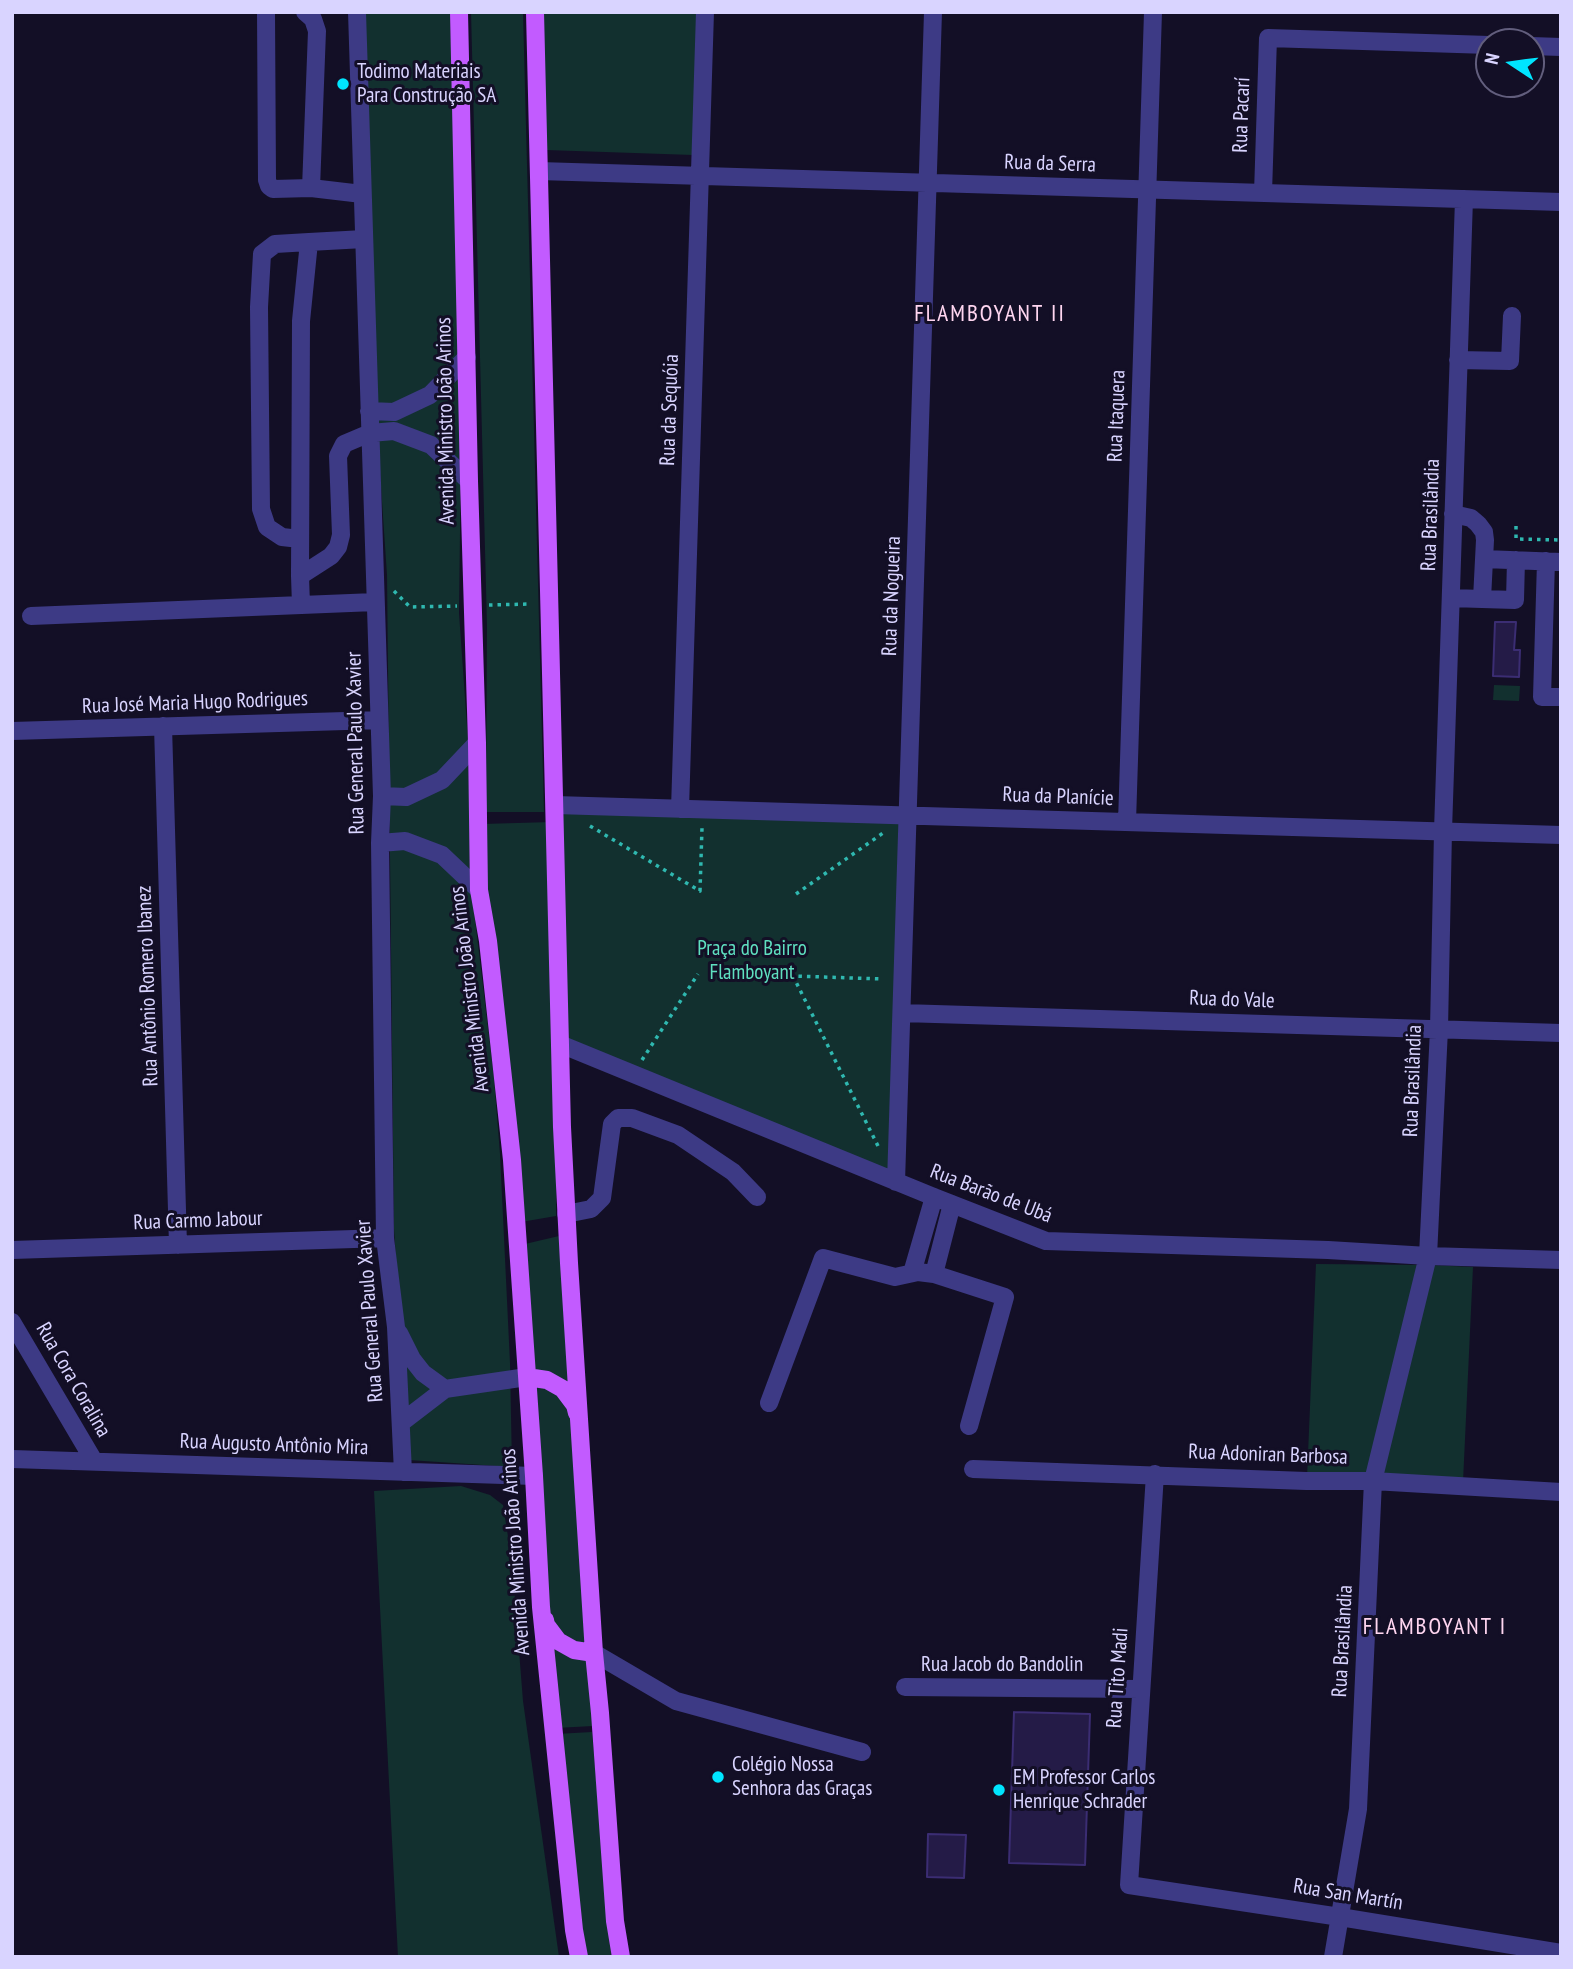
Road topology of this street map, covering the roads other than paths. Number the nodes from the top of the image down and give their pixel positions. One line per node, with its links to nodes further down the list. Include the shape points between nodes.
1 (266, 12): 13 (street, via 267,180 273,188)
2 (305, 12): 13 (street, via 317,31)
3 (356, 12): 16 (street, Rua General Paulo Xavier)
4 (459, 12): 22 (main road, Avenida Ministro João Arinos)
5 (535, 12): 10 (main road)
6 (705, 12): 11 (street, Rua da Sequóia)
7 (933, 12): 12 (street, Rua da Nogueira)
8 (1153, 12): 14 (street, Rua Itaquera)
9 (1475, 45): 15 (street, Rua Pacarí, via 1268,38)
10 (539, 171): 11 (street, Rua da Serra); 44 (main road)
11 (700, 176): 12 (street, Rua da Serra); 45 (street, Rua da Sequóia)
12 (928, 183): 14 (street, Rua da Serra); 46 (street, Rua da Nogueira)
13 (311, 188): 16 (street)
14 (1147, 190): 15 (street, Rua da Serra); 47 (street, Rua Itaquera)
15 (1263, 193): 17 (street, Rua da Serra)
16 (362, 194): 19 (street, Rua General Paulo Xavier)
17 (1464, 199): 18 (street, Rua da Serra); 23 (street, Rua Brasilândia)
18 (1561, 202)
19 (364, 239): 20 (street); 24 (street, Rua General Paulo Xavier)
20 (309, 242): 28 (street, via 300,321); 28 (street, via 275,244 262,254 259,307 261,509 267,527 282,537)
21 (1512, 316): 23 (street, via 1510,361)
22 (467, 357): 24 (street, via 430,395 394,412); 26 (main road, Avenida Ministro João Arinos)
23 (1458, 360): 27 (street, Rua Brasilândia)
24 (369, 411): 25 (street, Rua General Paulo Xavier)
25 (370, 433): 26 (street, via 394,431 431,445); 32 (street, via 344,444 338,456 338,547); 35 (street, Rua General Paulo Xavier)
26 (469, 481): 42 (main road, Avenida Ministro João Arinos)
27 (1454, 514): 29 (street, via 1471,518 1484,532); 33 (street, Rua Brasilândia)
28 (300, 539): 32 (street)
29 (1484, 559): 30 (street); 34 (street)
30 (1516, 560): 31 (street); 34 (street, via 1515,600)
31 (1553, 561): 38 (street, via 1542,697)
32 (300, 576): 36 (street)
33 (1451, 598): 34 (street); 48 (street, Rua Brasilândia)
34 (1482, 599)
35 (375, 602): 36 (street); 39 (street, Rua General Paulo Xavier)
36 (301, 605): 37 (street)
37 (31, 616)
38 (1561, 697)
39 (379, 720): 40 (street, Rua José Maria Hugo Rodrigues); 43 (street, Rua General Paulo Xavier)
40 (163, 726): 41 (street, Rua José Maria Hugo Rodrigues); 62 (street, Rua Antônio Romero Ibanez)
41 (12, 731)
42 (477, 743): 43 (street, via 442,780 406,797); 51 (main road, Avenida Ministro João Arinos)
43 (382, 796): 50 (street, Rua General Paulo Xavier)
44 (555, 805): 45 (street, Rua da Planície); 55 (main road)
45 (680, 809): 46 (street, Rua da Planície)
46 (908, 816): 47 (street, Rua da Planície); 52 (street, Rua da Nogueira)
47 (1126, 822): 48 (street, Rua da Planície)
48 (1443, 831): 49 (street, Rua da Planície); 53 (street, Rua Brasilândia)
49 (1561, 835)
50 (380, 843): 51 (street, via 405,841 442,855); 61 (street, Rua General Paulo Xavier)
51 (479, 890): 70 (main road, Avenida Ministro João Arinos, via 510,1135)
52 (902, 1013): 53 (street, Rua do Vale); 56 (street, Rua da Nogueira)
53 (1438, 1029): 54 (street, Rua do Vale); 64 (street, Rua Brasilândia)
54 (1561, 1033)
55 (560, 1044): 56 (street, Rua Barão de Ubá); 60 (main road)
56 (896, 1182): 58 (street, Rua Barão de Ubá)
57 (757, 1197): 60 (street, via 733,1171 678,1135 632,1118 618,1118 612,1124 602,1198 591,1209)
58 (934, 1198): 59 (street, Rua Barão de Ubá); 66 (street)
59 (952, 1204): 64 (street, Rua Barão de Ubá, via 1046,1241); 67 (street)
60 (566, 1214): 74 (main road)
61 (385, 1238): 62 (street, Rua Carmo Jabour); 69 (street, Rua General Paulo Xavier)
62 (178, 1245): 63 (street, Rua Carmo Jabour)
63 (12, 1250)
64 (1428, 1256): 65 (street, Rua Barão de Ubá); 82 (street, Rua Brasilândia)
65 (1561, 1260)
66 (912, 1273): 67 (street); 72 (street, via 895,1276 823,1258)
67 (934, 1274): 75 (street, via 1005,1297)
68 (12, 1322): 77 (street, Rua Cora Coralina)
69 (396, 1327): 71 (street, via 423,1373); 73 (street, Rua General Paulo Xavier)
70 (527, 1377): 71 (street); 74 (main road, via 563,1389 575,1405); 81 (main road, Avenida Ministro João Arinos)
71 (445, 1389): 73 (street)
72 (769, 1403)
73 (402, 1422): 79 (street, Rua General Paulo Xavier)
74 (580, 1423): 85 (main road)
75 (970, 1426)
76 (12, 1459): 77 (street, Rua Augusto Antônio Mira)
77 (94, 1461): 79 (street, Rua Augusto Antônio Mira)
78 (973, 1469): 80 (street, Rua Adoniran Barbosa)
79 (403, 1472): 81 (street, Rua Augusto Antônio Mira)
80 (1155, 1474): 82 (street, Rua Adoniran Barbosa); 87 (street, Rua Tito Madi)
81 (534, 1476): 84 (main road, Avenida Ministro João Arinos)
82 (1373, 1481): 83 (street, Rua Adoniran Barbosa); 90 (street, Rua Brasilândia, via 1358,1809)
83 (1561, 1492)
84 (541, 1607): 85 (main road, via 546,1625 558,1641); 92 (main road, Avenida Ministro João Arinos)
85 (594, 1653): 88 (street, via 676,1701); 93 (main road)
86 (905, 1687): 87 (street, Rua Jacob do Bandolin)
87 (1140, 1689): 89 (street, Rua Tito Madi)
88 (862, 1752)
89 (1129, 1885): 90 (street, Rua San Martín)
90 (1340, 1917): 91 (street, Rua San Martín); 94 (street, Rua Brasilândia)
91 (1561, 1955)
92 (579, 1957)
93 (621, 1957)
94 (1334, 1957)

